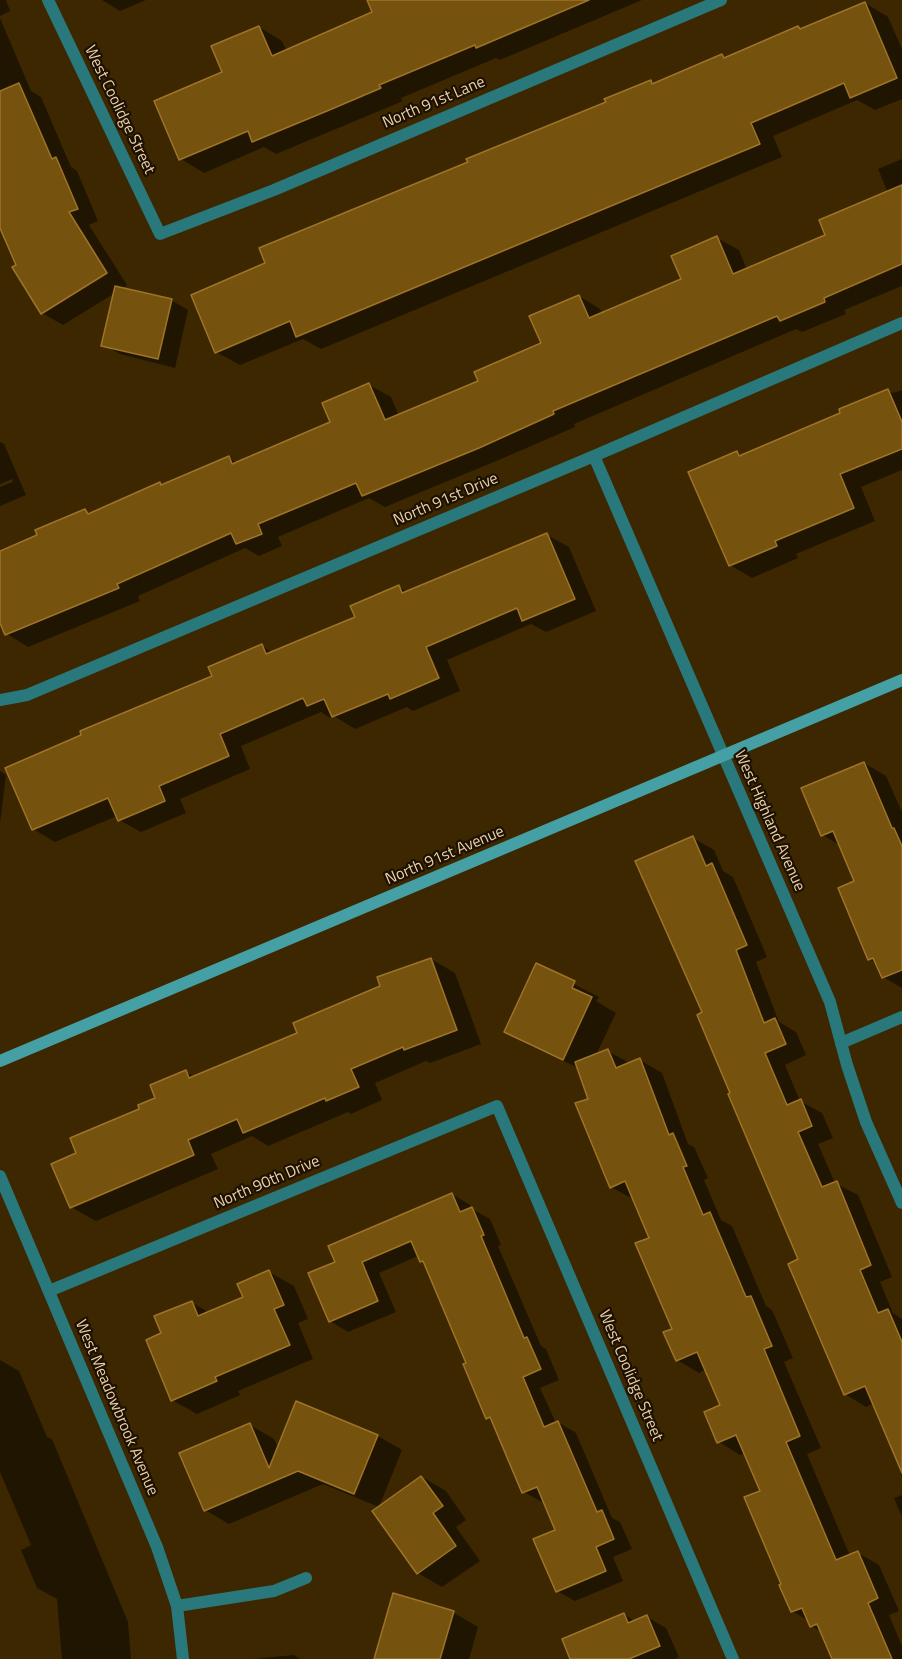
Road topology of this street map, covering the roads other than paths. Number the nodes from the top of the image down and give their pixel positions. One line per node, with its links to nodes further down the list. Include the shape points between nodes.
1 (48, 0): 3 (street, West Coolidge Street)
2 (721, 0): 3 (street, North 91st Lane, via 274,190)
3 (160, 234)
4 (902, 323): 5 (street, North 91st Drive)
5 (594, 456): 7 (street, North 91st Drive, via 27,695); 8 (street, West Highland Avenue)
6 (902, 680): 8 (main road, North 91st Avenue)
7 (0, 700)
8 (722, 757): 10 (street, West Highland Avenue, via 830,1002); 11 (main road, North 91st Avenue)
9 (902, 1017): 10 (street)
10 (841, 1043): 14 (street, West Highland Avenue, via 867,1122)
11 (0, 1061)
12 (497, 1106): 15 (street, North 90th Drive); 19 (street, West Coolidge Street)
13 (0, 1176): 15 (street, West Meadowbrook Avenue)
14 (902, 1203)
15 (49, 1291): 17 (street, West Meadowbrook Avenue, via 157,1547)
16 (306, 1578): 17 (street, via 274,1591)
17 (177, 1606): 18 (street, West Meadowbrook Avenue)
18 (183, 1659)
19 (733, 1659)

